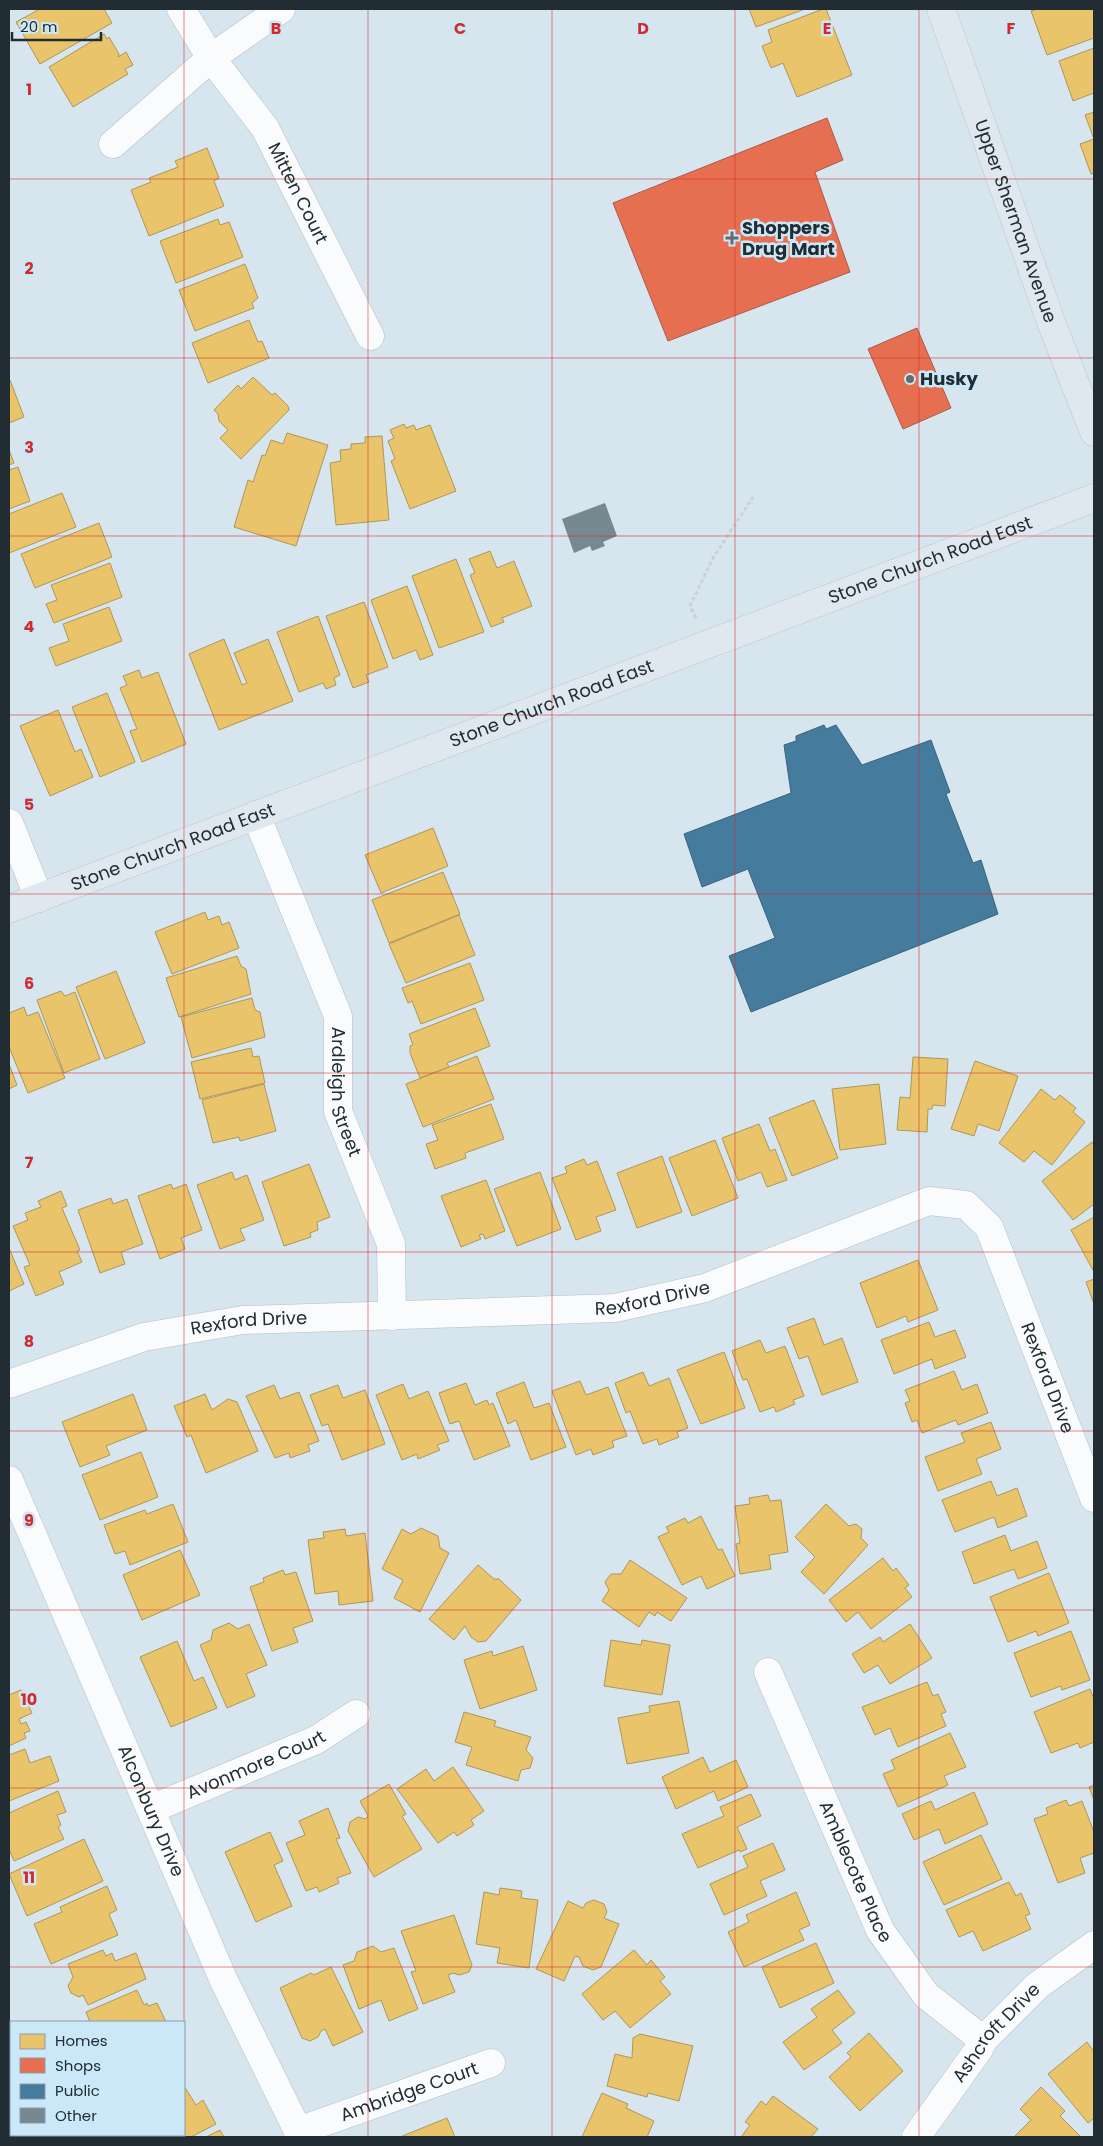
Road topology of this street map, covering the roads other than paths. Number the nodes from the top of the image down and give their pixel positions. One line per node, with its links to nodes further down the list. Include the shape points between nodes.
1 (180, 9): 4 (street, Mitten Court)
2 (281, 9): 4 (street)
3 (941, 9): 7 (main road, Upper Sherman Avenue, via 1051,322)
4 (211, 58): 5 (street); 6 (street, Mitten Court, via 264,128)
5 (113, 144)
6 (370, 336)
7 (1094, 432)
8 (1094, 498): 9 (main road, Stone Church Road East)
9 (256, 815): 11 (main road, Stone Church Road East); 13 (street, Ardleigh Street, via 338,1016 338,1111 390,1244)
10 (9, 823): 11 (street)
11 (39, 898): 12 (main road, Stone Church Road East)
12 (9, 909)
13 (392, 1316): 14 (street, Rexford Drive, via 243,1320 144,1337); 15 (street, Rexford Drive, via 615,1308 705,1288 930,1201 966,1205 989,1227)
14 (9, 1384)
15 (1086, 1452): 17 (street, Rexford Drive)
16 (9, 1480): 20 (street, Alconbury Drive)
17 (1094, 1498)
18 (768, 1672): 22 (street, Amblecote Place, via 880,1930 926,1995)
19 (356, 1714): 20 (street, Avonmore Court, via 316,1740)
20 (151, 1809): 24 (street, Alconbury Drive, via 224,1981)
21 (1094, 1945): 22 (street, Ashcroft Drive, via 1037,1986)
22 (983, 2040): 25 (street, Ashcroft Drive)
23 (491, 2062): 24 (street, Ambridge Court)
24 (300, 2134)
25 (916, 2137)

